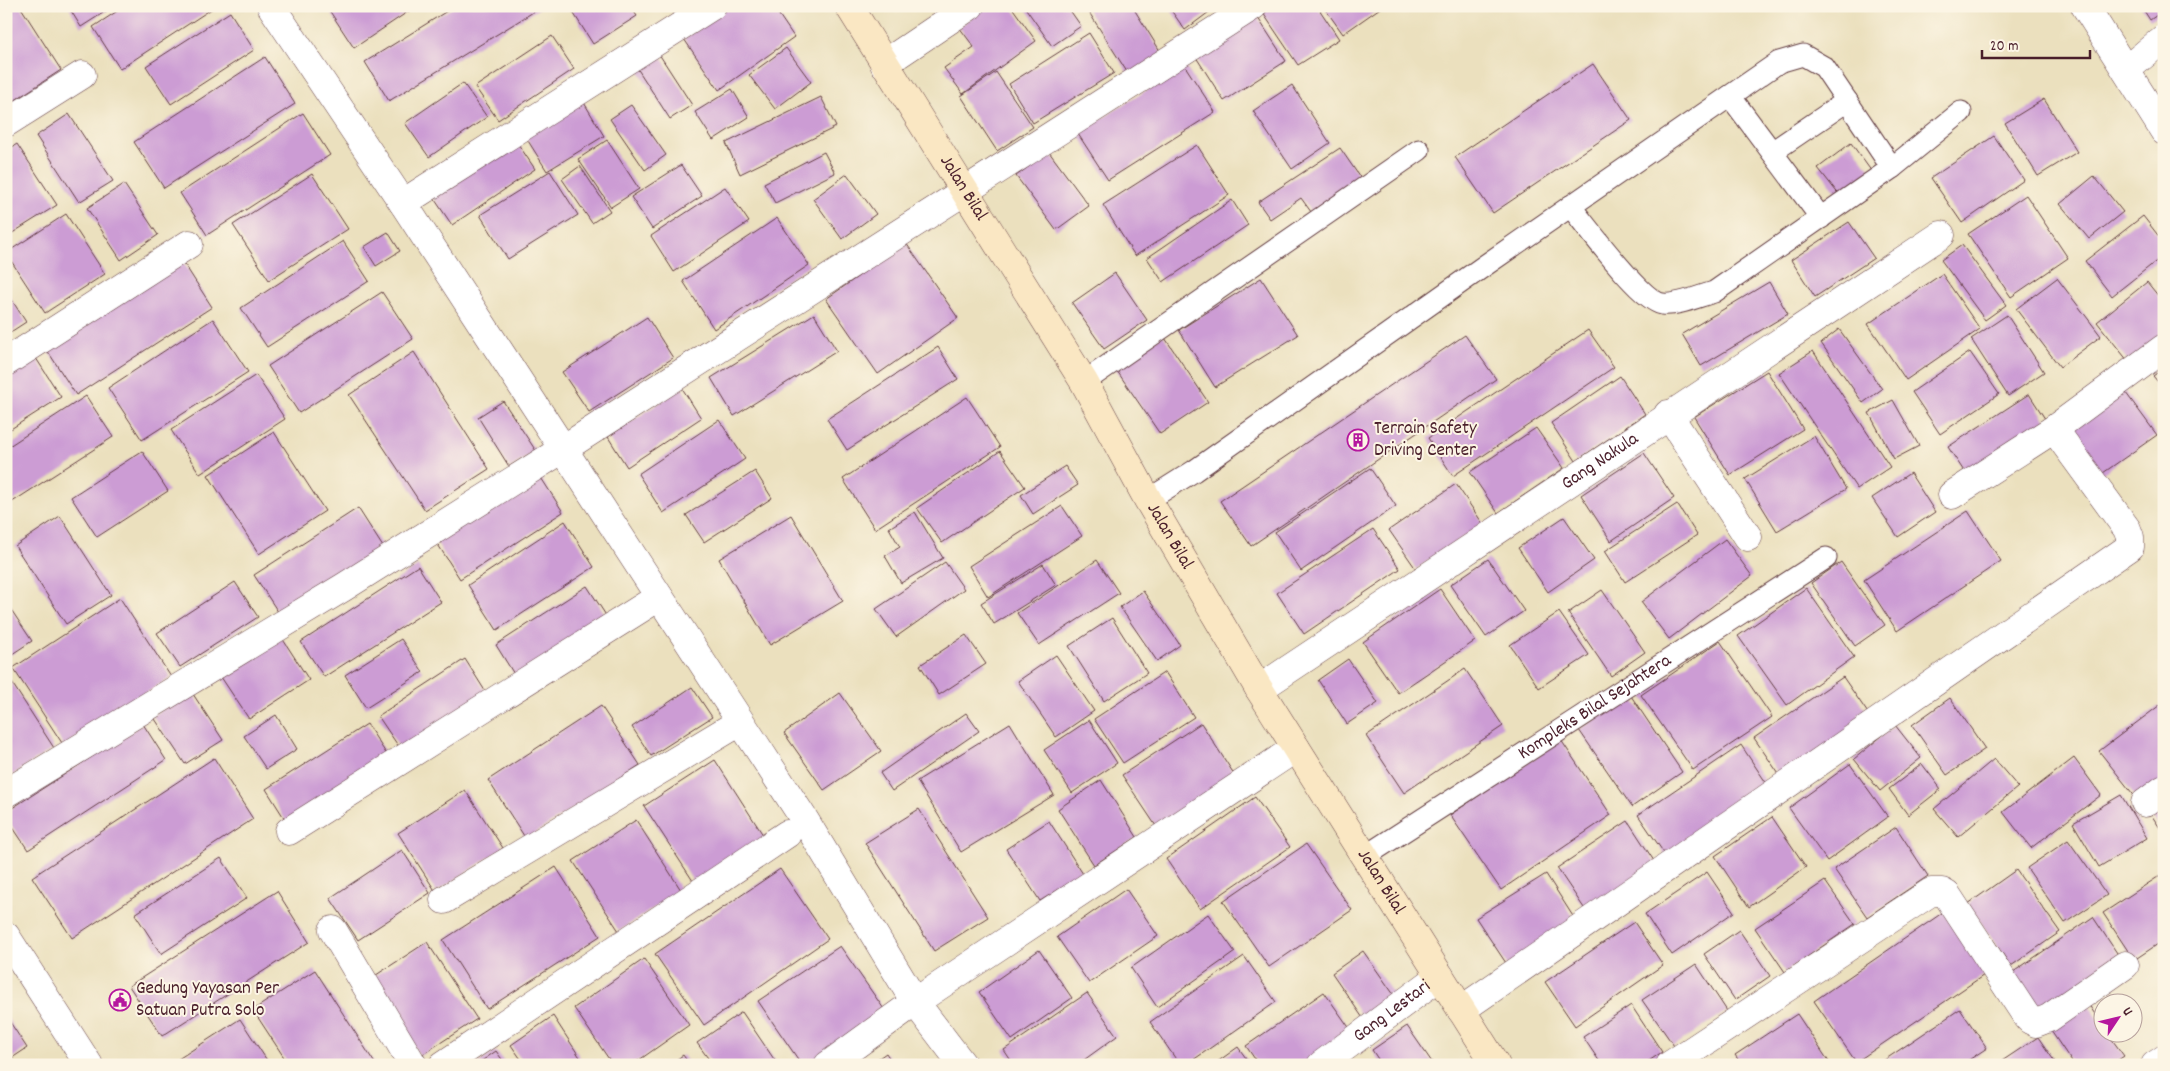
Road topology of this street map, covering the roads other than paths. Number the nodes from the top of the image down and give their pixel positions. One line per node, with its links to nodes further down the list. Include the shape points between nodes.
1 (271, 6): 20 (street)
2 (712, 6): 20 (street)
3 (849, 6): 8 (main road, Jalan Bilal)
4 (970, 6): 8 (street)
5 (1253, 6): 19 (street)
6 (2085, 6): 9 (street)
7 (2164, 38): 9 (street)
8 (884, 64): 19 (main road, Jalan Bilal)
9 (2126, 70): 15 (street)
10 (82, 75): 14 (street)
11 (1730, 96): 12 (lane, via 1779,62 1803,55 1824,67); 17 (lane); 21 (lane)
12 (1847, 101): 17 (lane); 18 (lane)
13 (1961, 112): 18 (lane)
14 (6, 123)
15 (2164, 131)
16 (1419, 150): 27 (lane)
17 (1772, 152): 22 (lane)
18 (1892, 168): 22 (lane)
19 (964, 190): 27 (main road, Jalan Bilal); 30 (street)
20 (403, 203): 30 (street)
21 (1570, 206): 22 (lane, via 1643,293 1662,304 1714,292); 32 (lane, via 1194,471)
22 (1820, 218)
23 (1941, 234): 28 (street, Gang Nakula)
24 (189, 244): 26 (street)
25 (2164, 348): 29 (street)
26 (6, 362)
27 (1084, 382): 32 (main road, Jalan Bilal)
28 (1668, 414): 33 (street); 36 (street, Gang Nakula)
29 (2054, 429): 31 (street); 49 (street, via 2127,529 2130,547)
30 (563, 449): 35 (street); 39 (street, via 344,587)
31 (1952, 495)
32 (1148, 500): 36 (main road, Jalan Bilal)
33 (1748, 537)
34 (1826, 558): 42 (lane, Kompleks Bilal Sejahtera)
35 (659, 597): 37 (street); 40 (street)
36 (1259, 689): 38 (main road, Jalan Bilal)
37 (740, 722): 43 (street); 48 (street, via 806,822)
38 (1296, 748): 42 (main road, Jalan Bilal); 48 (street)
39 (6, 792)
40 (289, 831)
41 (787, 834): 53 (street)
42 (1364, 857): 47 (main road, Jalan Bilal)
43 (444, 900)
44 (333, 930): 52 (street)
45 (6, 936): 51 (street)
46 (2125, 965): 58 (street, via 2036,1023 2024,1014 1947,896 1942,892 1931,892)
47 (1440, 976): 49 (main road, Jalan Bilal); 56 (street, Gang Lestari)
48 (915, 1002): 54 (street); 55 (street)
49 (1461, 1010): 57 (main road, Jalan Bilal)
50 (2164, 1059): 59 (street)
51 (89, 1065)
52 (413, 1065)
53 (443, 1065)
54 (828, 1065)
55 (963, 1065)
56 (1321, 1065)
57 (1496, 1065)
58 (1670, 1065)
59 (2155, 1065)

